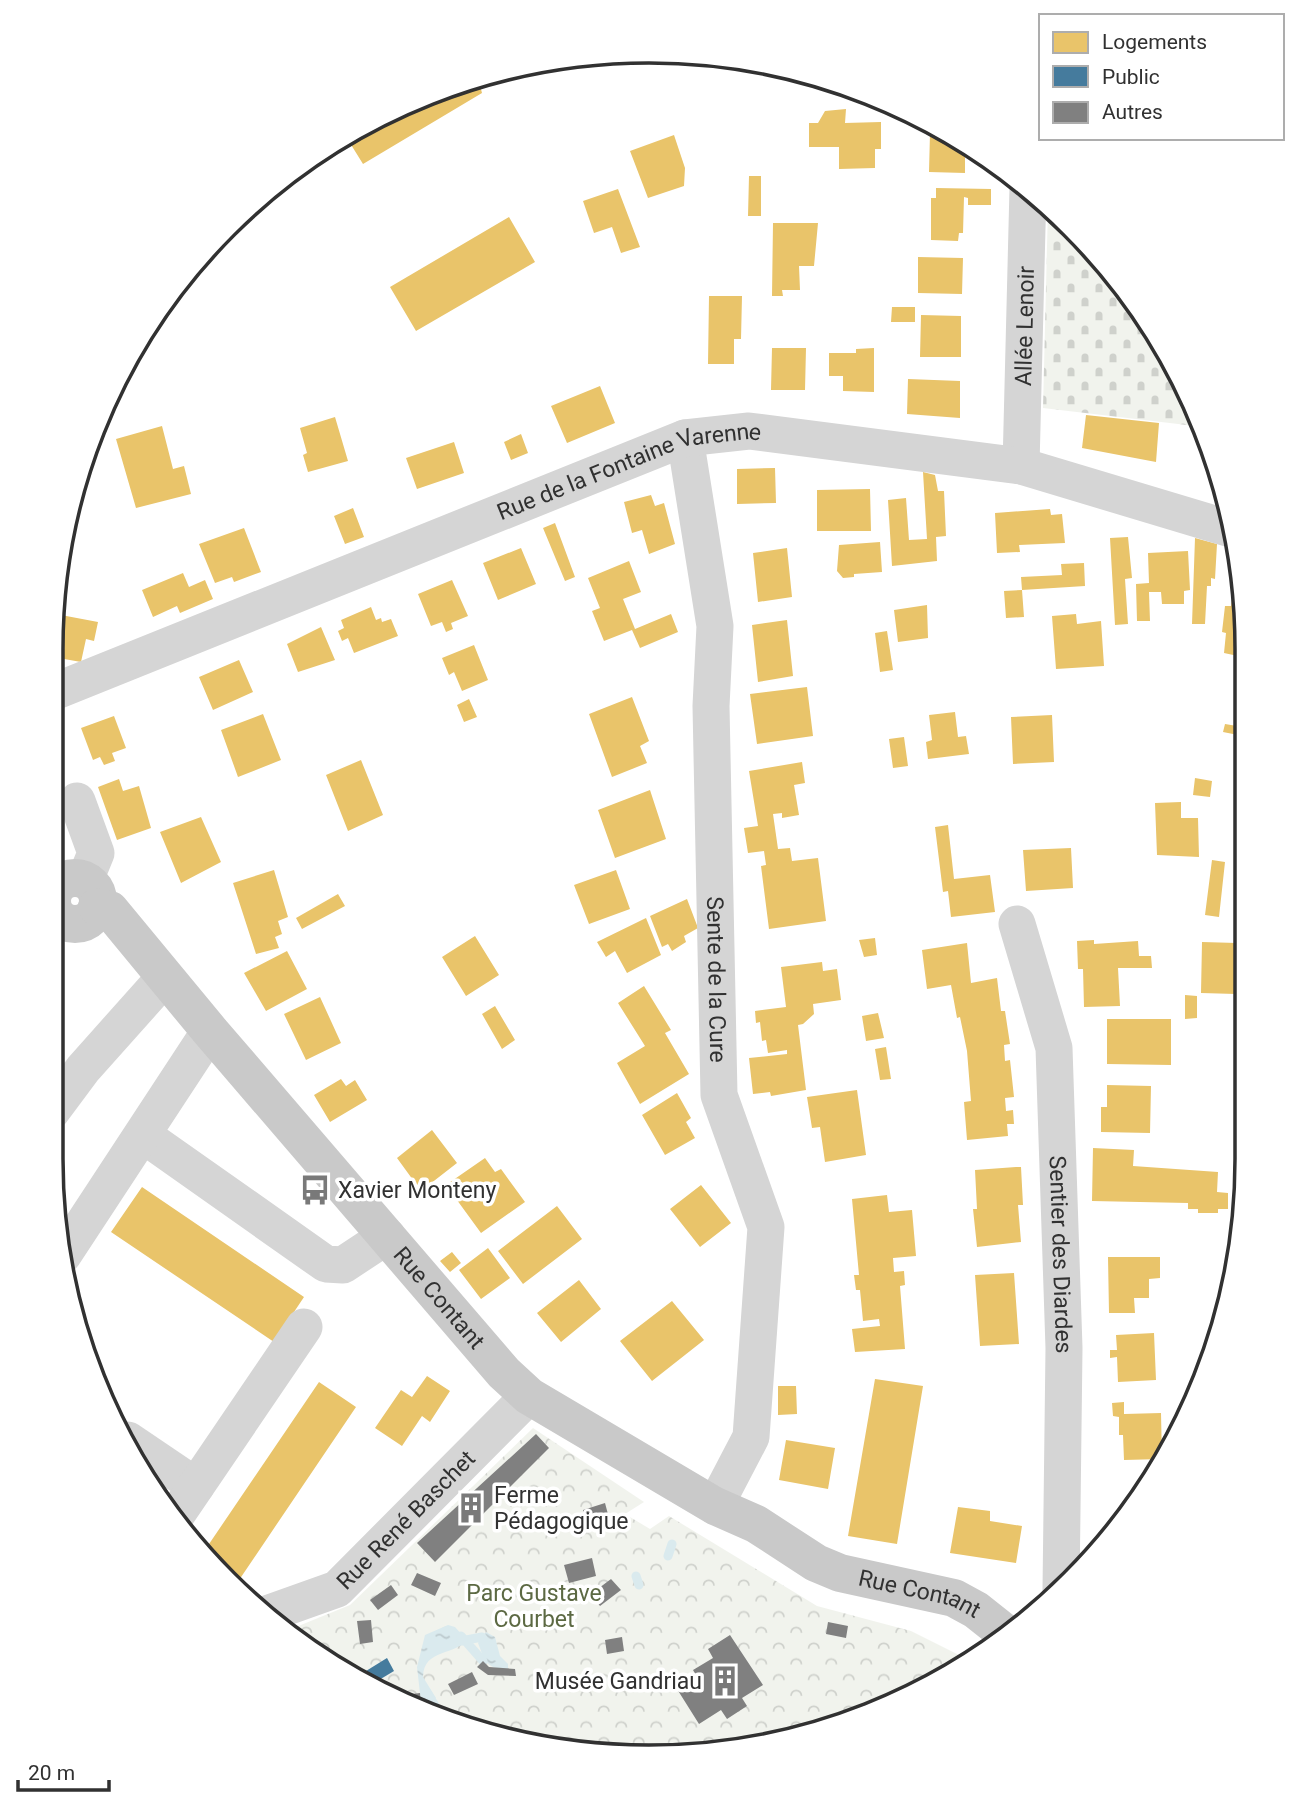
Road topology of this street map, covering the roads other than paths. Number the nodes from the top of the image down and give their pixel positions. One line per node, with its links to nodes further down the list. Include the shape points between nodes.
1 (1028, 202): 3 (street, Allée Lenoir)
2 (685, 438): 3 (street, Rue de la Fontaine Varenne, via 749,431); 5 (street, Rue de la Fontaine Varenne); 19 (street, Sente de la Cure, via 715,626 710,706 719,1095 766,1227 751,1437)
3 (1021, 466): 4 (street, Rue de la Fontaine Varenne)
4 (1222, 526)
5 (63, 688)
6 (77, 801): 7 (street, via 96,853)
7 (75, 895): 9 (main road, Rue Contant); 10 (main road, Rue Contant, via 110,910)
8 (1017, 925): 21 (street, Sentier des Diardes, via 1054,1048 1064,1348)
9 (157, 986): 10 (main road, Rue Contant); 11 (street)
10 (200, 1046): 12 (street); 14 (main road, Rue Contant)
11 (63, 1096)
12 (143, 1135): 13 (street); 14 (street, Rue Contant, via 326,1264 343,1265)
13 (70, 1246)
14 (372, 1246): 16 (main road, Rue Contant)
15 (304, 1327): 18 (street)
16 (529, 1396): 19 (main road, Rue Contant); 22 (street, Rue René Baschet, via 337,1589)
17 (140, 1448): 18 (street)
18 (196, 1486): 20 (street)
19 (715, 1506): 23 (main road, Rue Contant, via 756,1524 816,1563 840,1573 954,1598); 24 (main road, Rue Contant, via 747,1540 814,1584 914,1608)
20 (179, 1509)
21 (1061, 1575)
22 (276, 1611)
23 (999, 1629)
24 (982, 1641)

